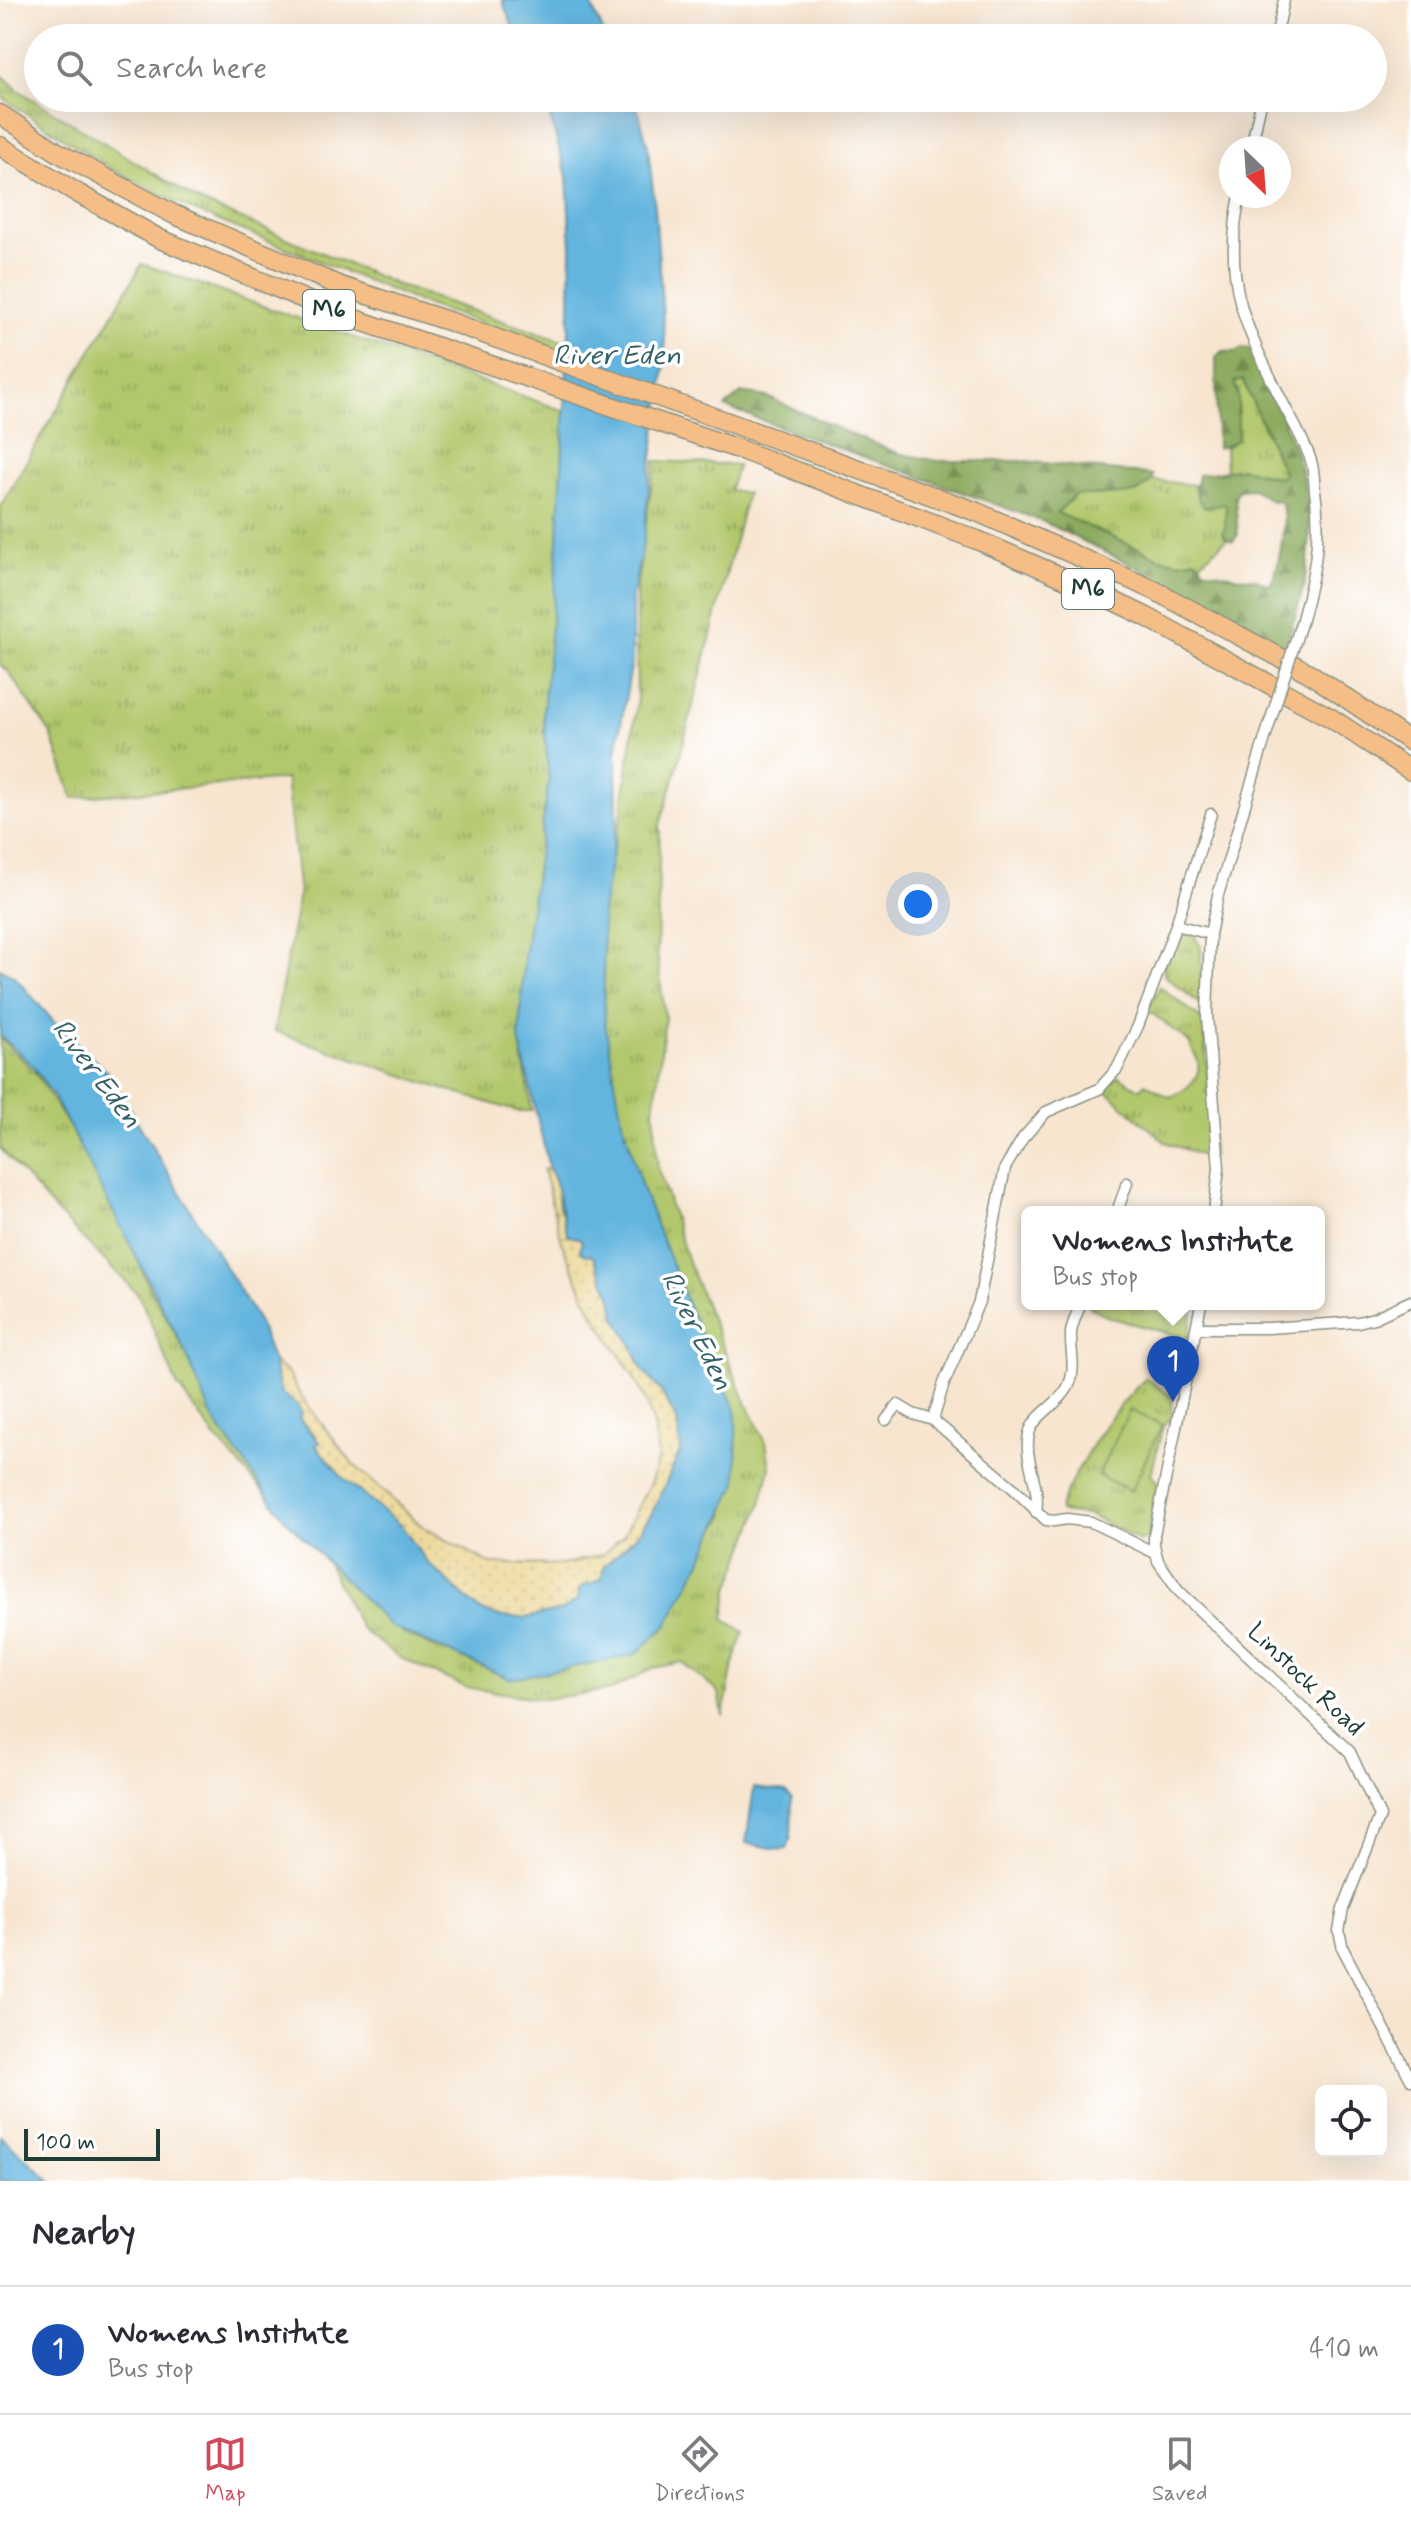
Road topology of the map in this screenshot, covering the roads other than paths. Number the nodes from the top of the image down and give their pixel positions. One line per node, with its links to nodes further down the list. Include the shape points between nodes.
1 (1284, 0): 2 (street)
2 (1279, 24)
3 (1259, 112): 5 (street)
4 (0, 114): 8 (highway, M6, via 59,153 227,240 340,286 977,512 1154,590 1309,673)
5 (1254, 136)
6 (0, 146): 9 (highway, M6, via 160,239 213,263 337,313 744,451 977,540 1145,616 1331,718)
7 (1238, 208): 12 (street, bridge, via 1232,246 1238,293 1252,340 1312,462 1319,544)
8 (1411, 742)
9 (1411, 771)
10 (1211, 814): 11 (street)
11 (1176, 925): 12 (street); 21 (street, via 1117,1069 1099,1089 1046,1112 1005,1168 979,1302)
12 (1210, 934): 15 (street, via 1207,1016 1219,1168)
13 (1127, 1183): 14 (street)
14 (1119, 1206)
15 (1215, 1206)
16 (1411, 1301): 19 (street, via 1358,1322)
17 (1079, 1310): 22 (street, via 1071,1329 1070,1383 1029,1431)
18 (1200, 1310): 19 (street)
19 (1198, 1328): 23 (street, via 1154,1535)
20 (886, 1420): 21 (street, via 898,1405)
21 (933, 1420): 22 (street)
22 (1036, 1512): 23 (street, via 1046,1520 1091,1522)
23 (1155, 1553): 24 (street, Linstock Road, via 1179,1591 1350,1752 1380,1816 1339,1931 1343,1949)
24 (1411, 2080)

